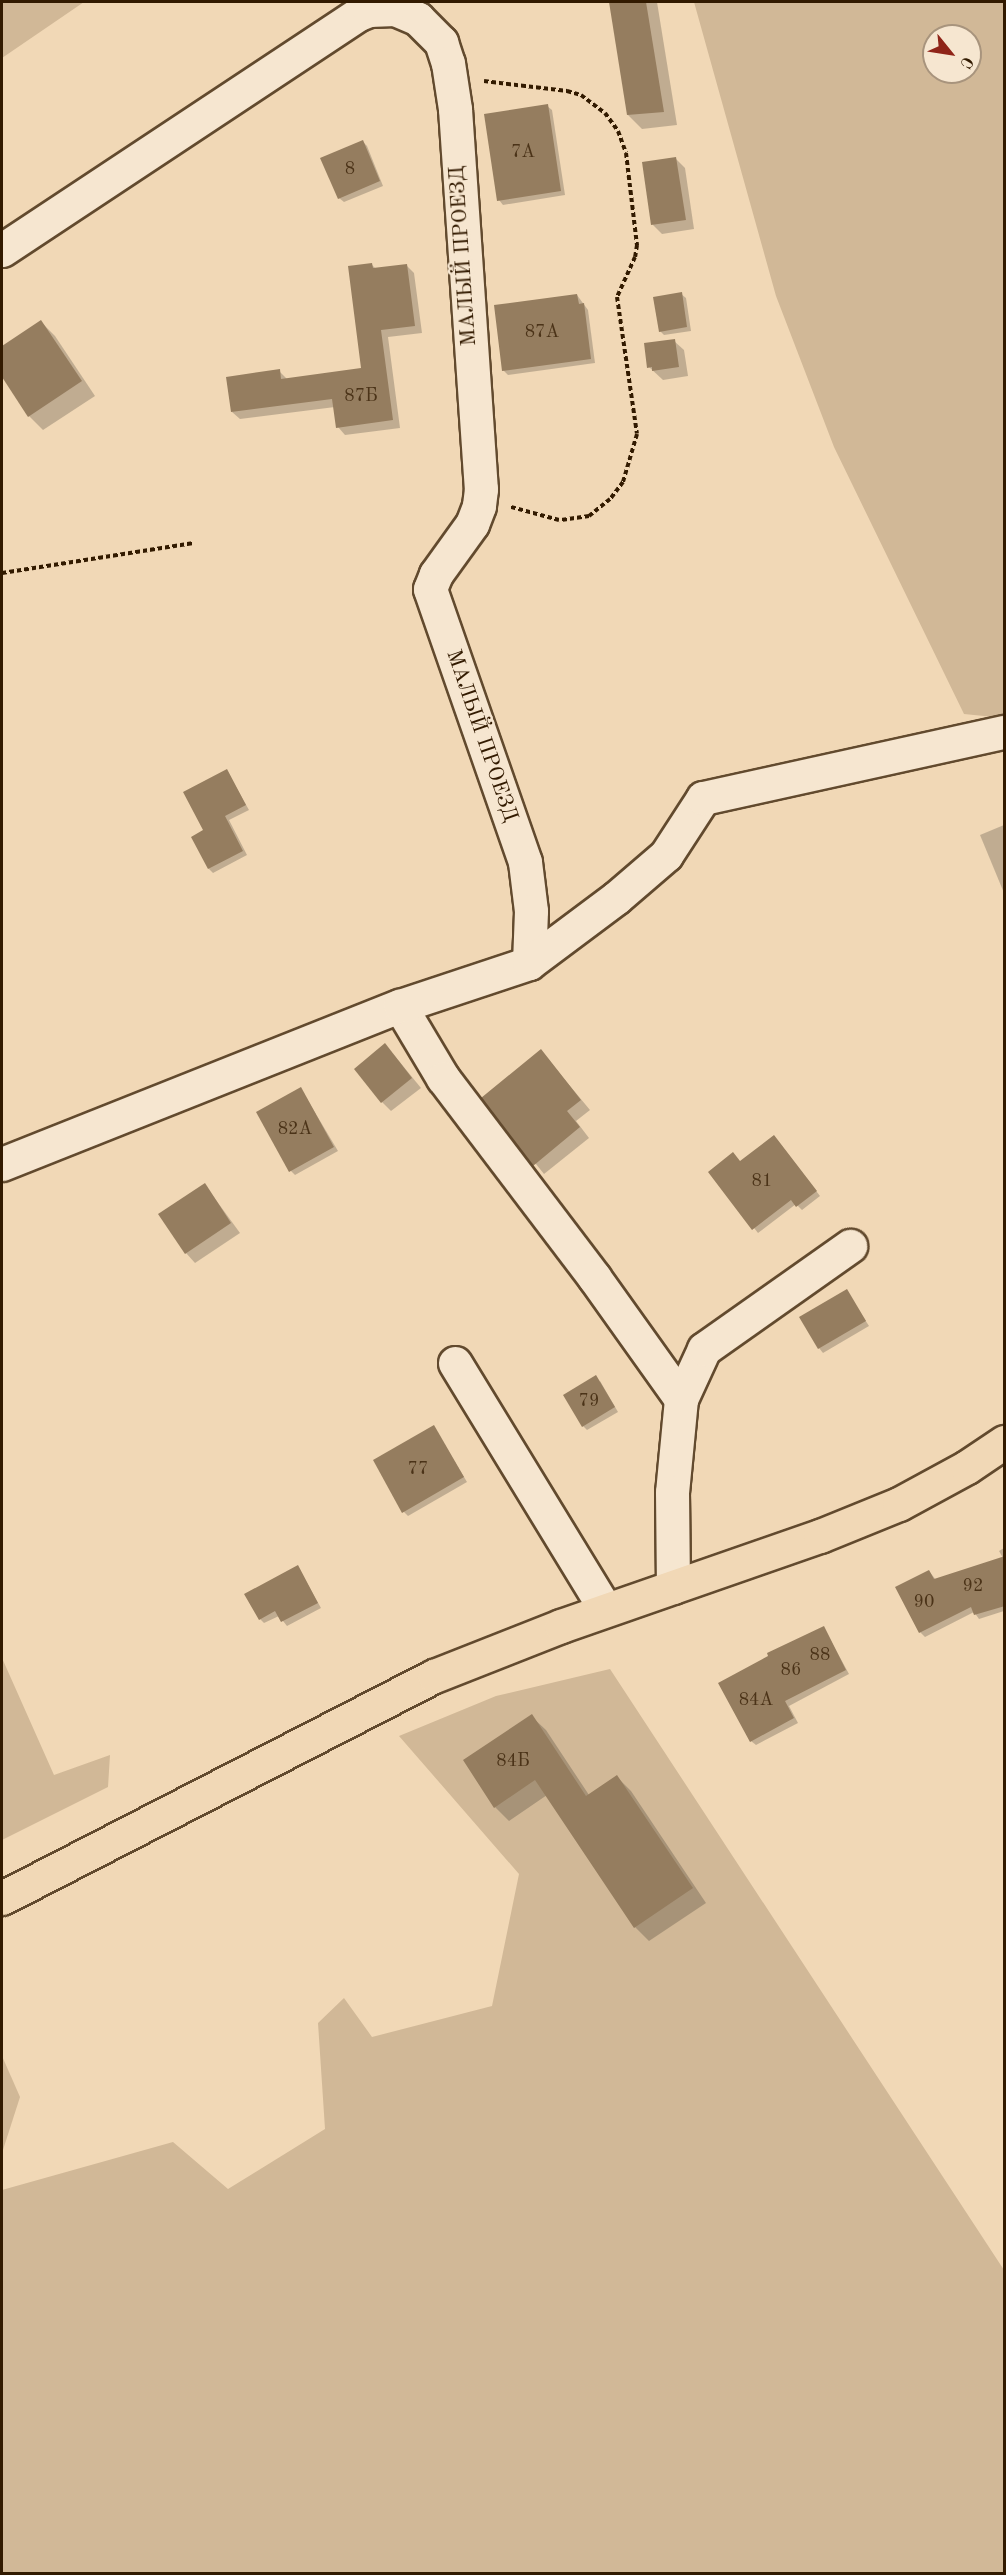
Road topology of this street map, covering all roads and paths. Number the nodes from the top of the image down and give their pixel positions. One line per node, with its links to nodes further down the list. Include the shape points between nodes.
1 (450, 77): 2 (lane, МАЛЫЙ ПРОЕЗД, via 441,42 426,24 395,9 369,10); 3 (lane, МАЛЫЙ ПРОЕЗД); 3 (path, via 567,91 606,113 626,153 637,245 616,297 637,434 623,482 600,509 589,516 566,519 539,516)
2 (2, 250)
3 (481, 498): 7 (lane, МАЛЫЙ ПРОЕЗД, via 472,524 436,574 430,589 525,862 531,911)
4 (194, 543): 5 (path)
5 (2, 573)
6 (1005, 732): 7 (lane, via 703,798 666,855)
7 (529, 963): 8 (lane)
8 (400, 1006): 9 (lane); 12 (lane, via 442,1078 594,1277)
9 (2, 1164)
10 (850, 1246): 12 (lane, via 704,1349)
11 (455, 1363): 15 (lane)
12 (681, 1399): 14 (lane, via 672,1492)
13 (1005, 1442): 14 (main road, via 899,1504)
14 (673, 1587): 15 (main road)
15 (606, 1610): 16 (main road, via 434,1676)
16 (2, 1899)

